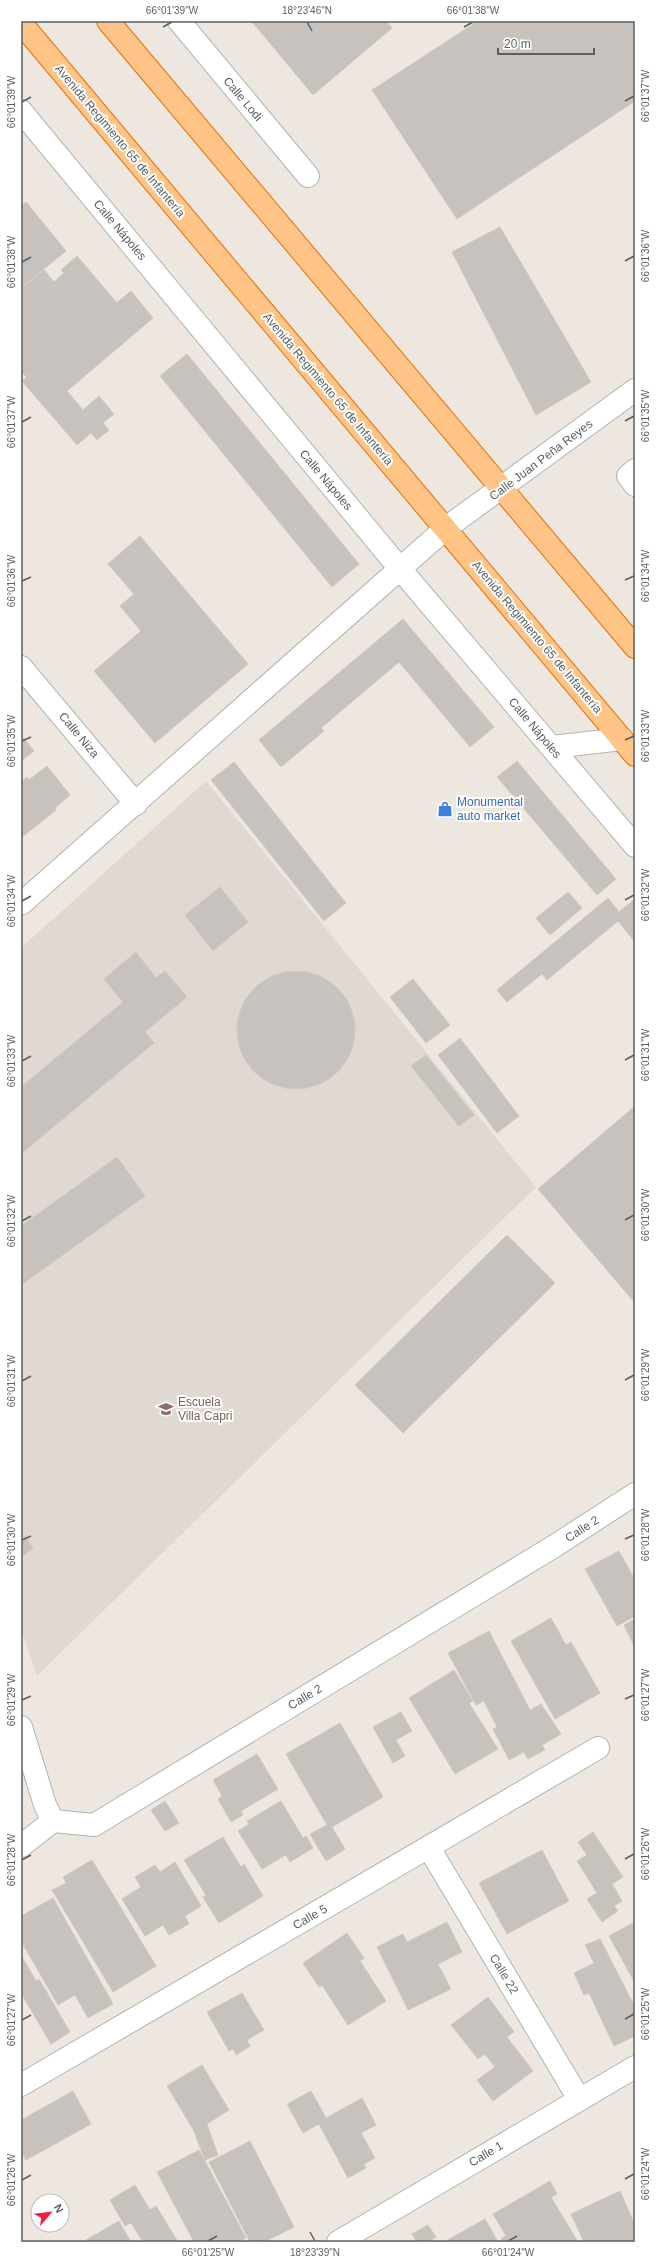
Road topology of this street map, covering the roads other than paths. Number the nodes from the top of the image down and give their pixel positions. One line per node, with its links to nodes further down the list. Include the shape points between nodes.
1 (108, 21): 9 (highway)
2 (178, 21): 5 (street, Calle Lodi)
3 (21, 24): 10 (highway, Avenida Regimiento 65 de Infantería)
4 (21, 111): 11 (street, Calle Nápoles)
5 (308, 176)
6 (635, 390): 9 (street, Calle Juan Peña Reyes)
7 (635, 470): 8 (street, via 628,476)
8 (635, 485)
9 (503, 488): 10 (street, Calle Juan Peña Reyes); 12 (highway)
10 (446, 528): 11 (street, Calle Juan Peña Reyes); 15 (highway, Avenida Regimiento 65 de Infantería)
11 (401, 570): 14 (street, Calle Nápoles); 16 (street, Calle Juan Peña Reyes)
12 (635, 647)
13 (21, 667): 16 (street, Calle Niza)
14 (552, 747): 15 (street); 17 (street, Calle Nápoles)
15 (629, 747)
16 (136, 804): 18 (street, Calle Juan Peña Reyes)
17 (635, 846)
18 (21, 904)
19 (635, 1494): 22 (street, Calle 2, via 547,1552 94,1825)
20 (21, 1727): 22 (street)
21 (598, 1748): 24 (street, Calle 5)
22 (53, 1821): 23 (street)
23 (21, 1846)
24 (429, 1848): 26 (street, Calle 5); 27 (street, Calle 22)
25 (635, 2067): 27 (street, Calle 1)
26 (21, 2085)
27 (579, 2099): 28 (street, Calle 1)
28 (338, 2242)

